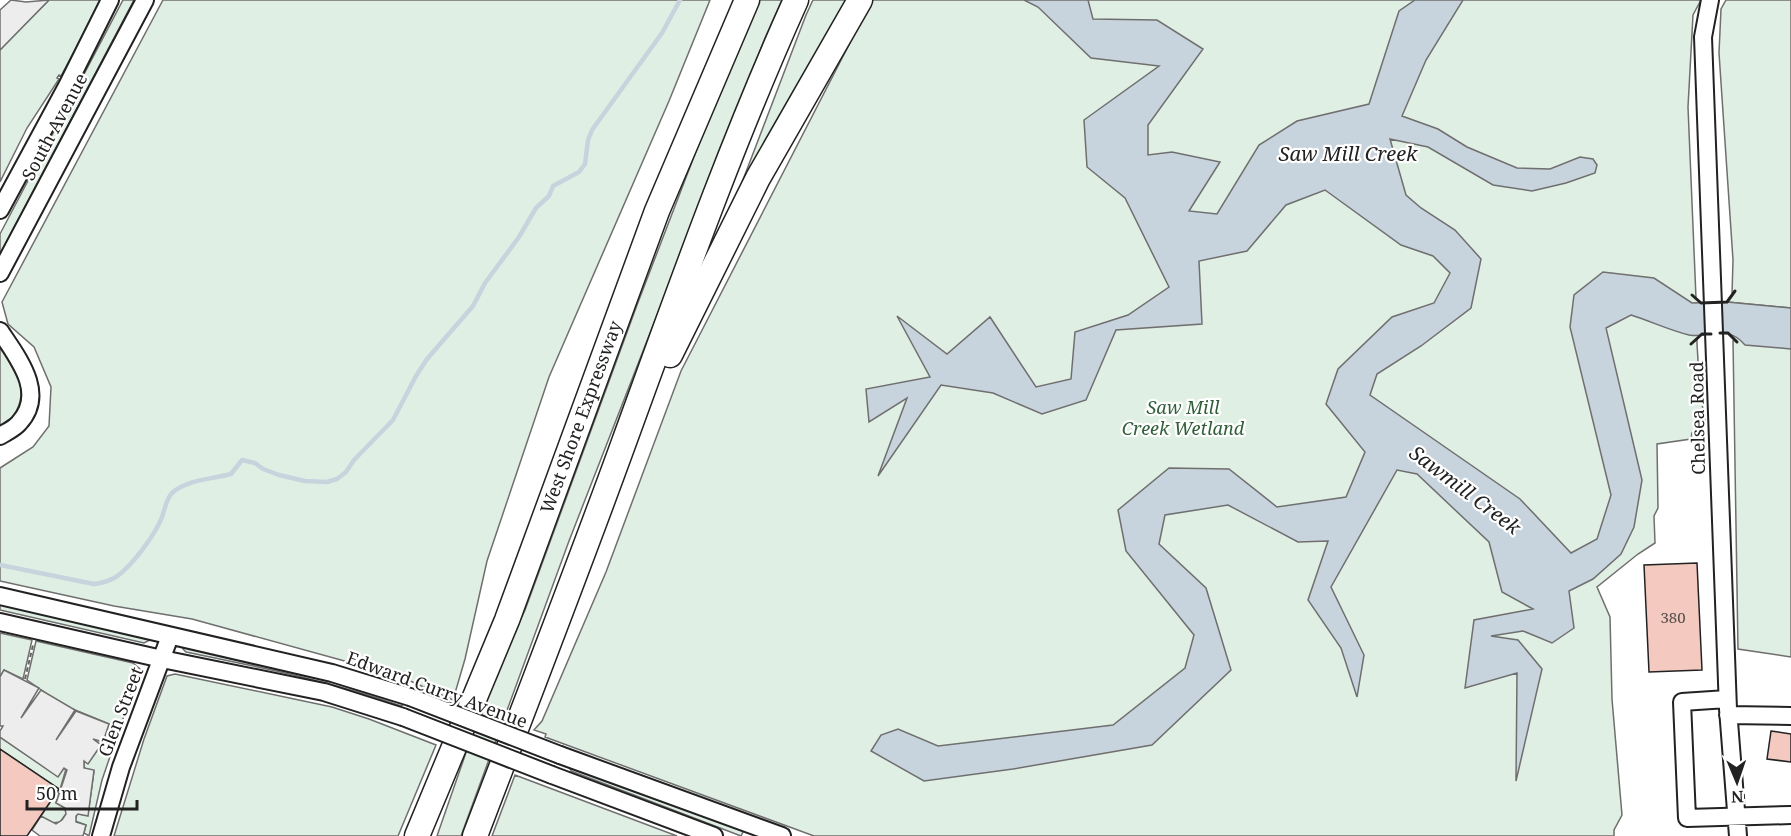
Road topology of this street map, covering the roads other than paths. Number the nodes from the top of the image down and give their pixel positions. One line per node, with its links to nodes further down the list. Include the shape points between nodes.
1 (110, 0): 8 (street, South Avenue)
2 (145, 0): 10 (street, South Avenue)
3 (731, 0): 9 (highway)
4 (747, 0): 9 (highway, West Shore Expressway)
5 (796, 0): 15 (highway, via 701,231)
6 (860, 0): 15 (highway, via 758,178)
7 (1710, 0): 20 (street, Chelsea Road, via 1703,37)
8 (0, 210)
9 (657, 211): 25 (highway, West Shore Expressway, via 507,620)
10 (0, 273)
11 (0, 331): 12 (street, via 30,381 30,401)
12 (18, 425): 13 (street); 14 (street)
13 (0, 436)
14 (0, 443)
15 (613, 473): 26 (highway)
16 (0, 596): 18 (street, Edward Curry Avenue)
17 (0, 622): 19 (street, Edward Curry Avenue)
18 (170, 636): 19 (street, Glen Street); 28 (street, Edward Curry Avenue, bridge, via 332,673 410,697)
19 (162, 659): 24 (street, Glen Street, via 121,767); 27 (street, Edward Curry Avenue, bridge, via 324,692 403,717)
20 (1728, 707): 21 (street); 22 (street, Chelsea Road); 22 (street, via 1682,702 1687,818)
21 (1791, 716)
22 (1736, 815): 23 (street); 29 (street, Chelsea Road)
23 (1791, 815)
24 (101, 836)
25 (417, 836)
26 (476, 836)
27 (714, 836)
28 (782, 836)
29 (1738, 836)

